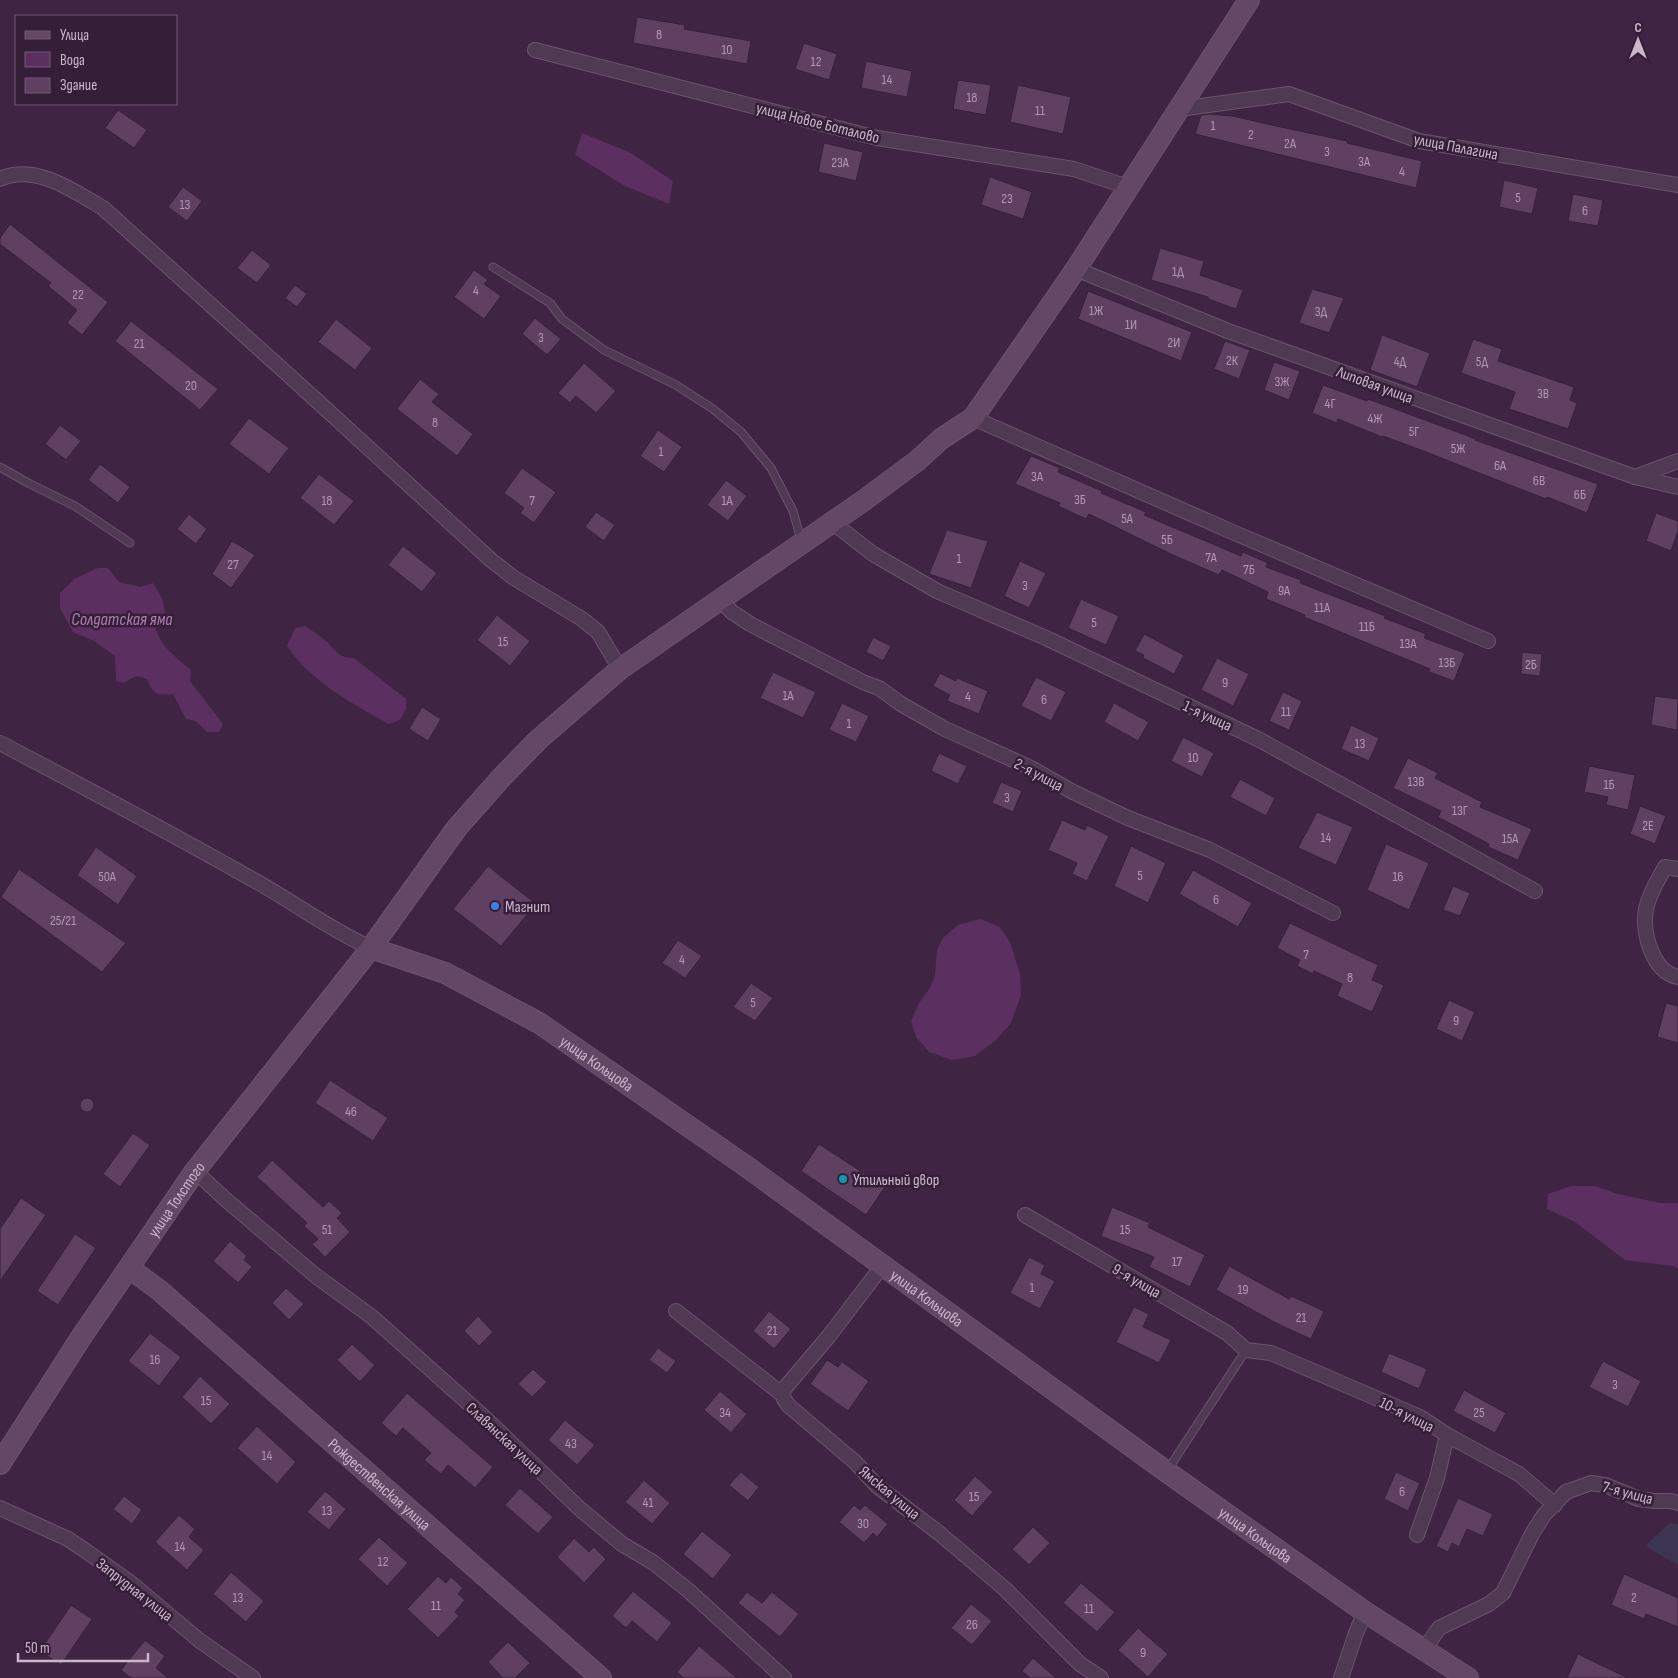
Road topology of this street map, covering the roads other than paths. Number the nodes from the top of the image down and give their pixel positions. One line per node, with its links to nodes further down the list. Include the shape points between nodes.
1 (1249, 0): 3 (main road)
2 (535, 50): 6 (street, улица Новое Боталово, via 878,138 1074,169)
3 (1179, 109): 5 (street, улица Палагина, via 1289,94 1419,141); 6 (main road)
4 (0, 179): 19 (street, via 21,174 52,181 103,208 491,560 514,578 582,618 598,632)
5 (1678, 185)
6 (1128, 187): 8 (main road)
7 (493, 267): 16 (lane, via 550,303 562,318 604,350 676,385 741,432 771,468 793,511)
8 (1076, 269): 9 (main road); 12 (street, Липовая улица, via 1228,331)
9 (973, 418): 14 (main road, улица Толстого); 18 (street)
10 (1678, 461): 12 (street)
11 (0, 467): 15 (lane, via 75,506)
12 (1635, 477): 13 (street, Липовая улица)
13 (1678, 487)
14 (832, 522): 16 (main road, улица Толстого); 22 (street, 1-я улица, via 873,554 937,591 1046,638 1258,739)
15 (130, 543)
16 (802, 543): 17 (main road, улица Толстого)
17 (719, 599): 19 (main road, улица Толстого); 23 (street, 2-я улица, via 750,624 865,684 879,688 946,729 1128,818 1210,850)
18 (1488, 641)
19 (620, 669): 24 (main road, улица Толстого, via 538,740 501,778 456,829)
20 (0, 743): 24 (street, via 252,879 346,937)
21 (1678, 869): 25 (street, via 1665,867 1645,911 1650,949 1656,963 1670,975)
22 (1535, 891)
23 (1332, 913)
24 (371, 948): 26 (main road, улица Толстого); 28 (main road, улица Кольцова, via 445,973 540,1023)
25 (1678, 977)
26 (194, 1171): 29 (main road, улица Толстого); 44 (street, Славянская улица, via 316,1276 372,1317 580,1509 622,1544 654,1562)
27 (1025, 1215): 31 (street, 9-я улица, via 1227,1333)
28 (883, 1265): 32 (street, via 784,1389); 35 (main road, улица Кольцова)
29 (129, 1268): 34 (main road, улица Толстого); 43 (main road, Рождественская улица, via 159,1290)
30 (676, 1311): 32 (street, Ямская улица)
31 (1246, 1350): 33 (street, 10-я улица, via 1271,1353 1420,1417); 35 (lane)
32 (783, 1395): 45 (street, Ямская улица, via 789,1406 878,1486 998,1583 1080,1664)
33 (1447, 1435): 37 (street, 10-я улица, via 1519,1474); 39 (street, via 1437,1478)
34 (0, 1464)
35 (1167, 1472): 40 (main road, улица Кольцова)
36 (1678, 1503): 37 (street, 7-я улица, via 1639,1499 1605,1484 1591,1483 1566,1492)
37 (1555, 1504): 41 (street, 7-я улица, via 1532,1532 1503,1593 1489,1604 1440,1628)
38 (5, 1511): 42 (street, Запрудная улица, via 83,1549 131,1583 200,1641)
39 (1417, 1535)
40 (1366, 1612): 41 (main road, улица Кольцова); 46 (street)
41 (1424, 1650): 47 (main road, улица Кольцова)
42 (253, 1678)
43 (601, 1678)
44 (784, 1678)
45 (1101, 1678)
46 (1341, 1678)
47 (1468, 1678)

